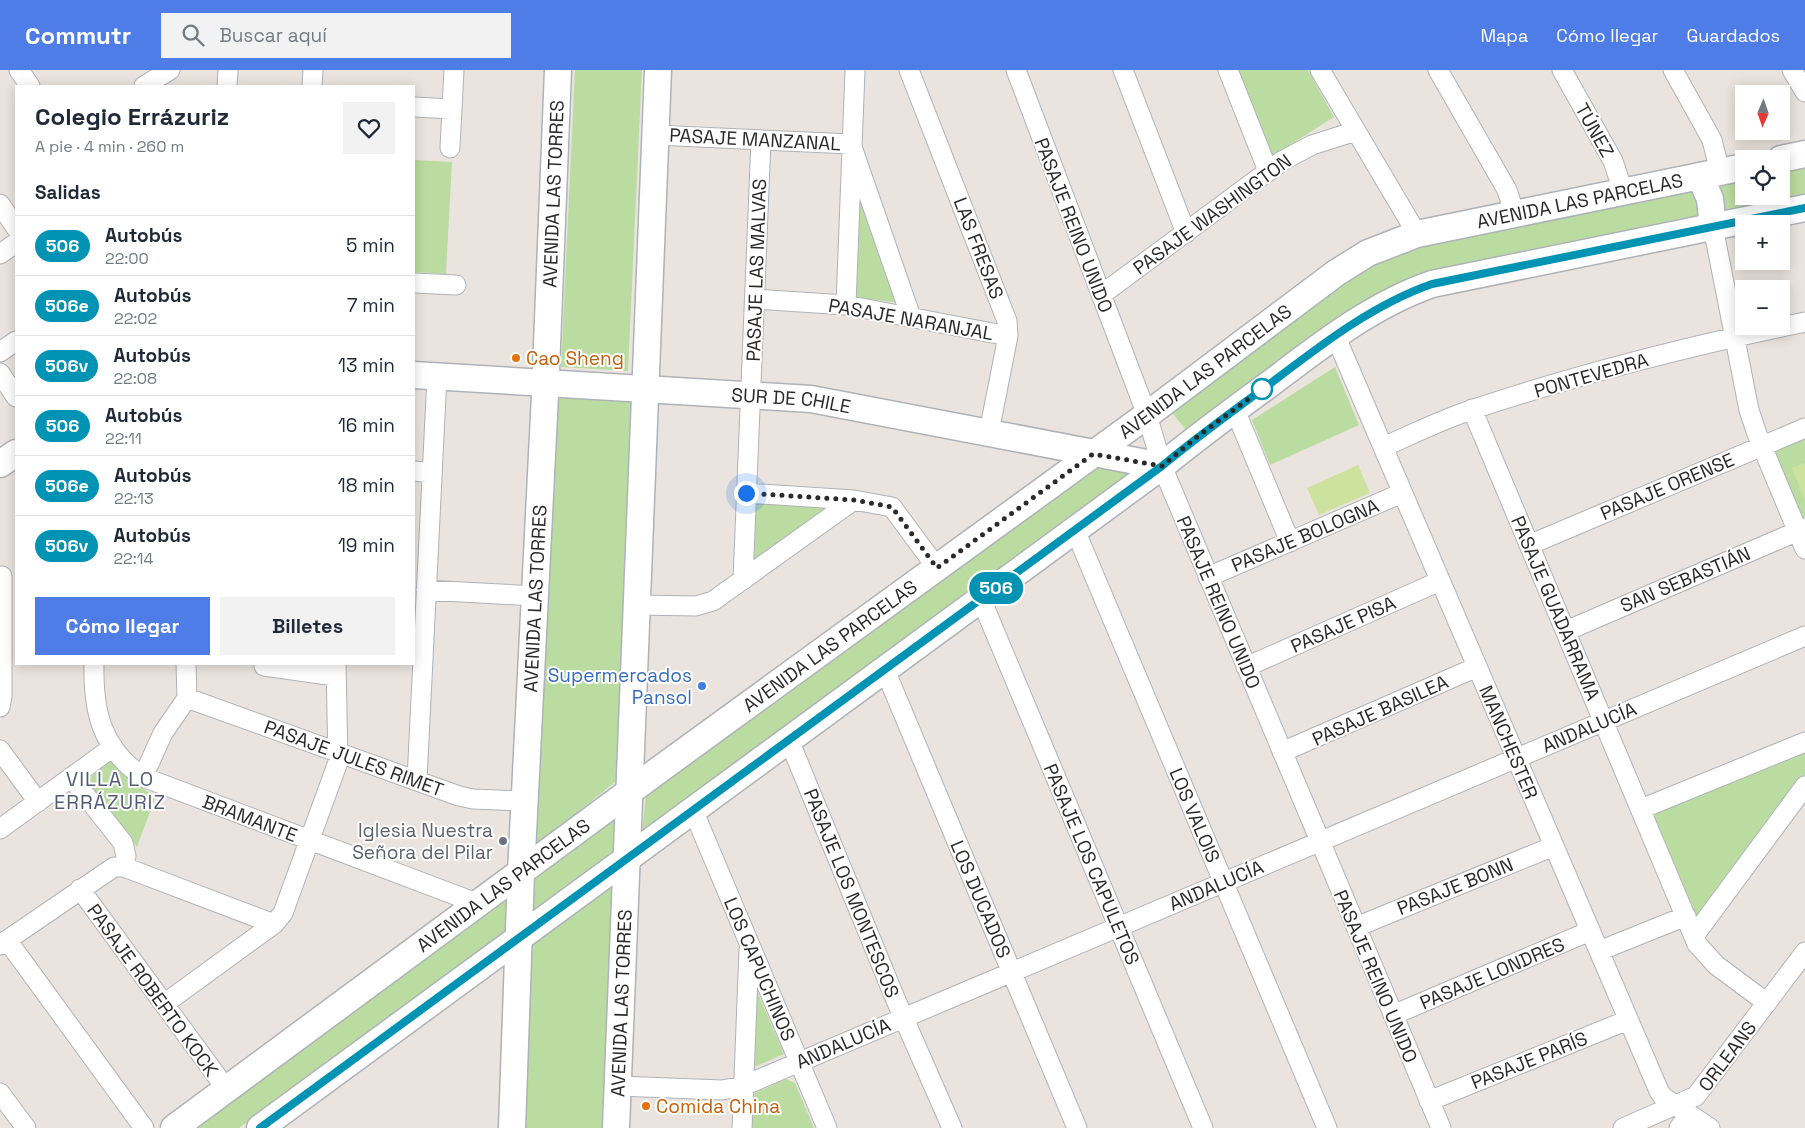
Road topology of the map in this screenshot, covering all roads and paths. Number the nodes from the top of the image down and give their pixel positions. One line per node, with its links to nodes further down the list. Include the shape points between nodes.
1 (19, 70): 18 (street)
2 (170, 70): 19 (street)
3 (228, 70): 20 (street)
4 (313, 70): 21 (street)
5 (454, 70): 24 (street)
6 (558, 70): 58 (street, AVENIDA LAS TORRES)
7 (658, 70): 26 (street, AVENIDA LAS TORRES)
8 (855, 70): 28 (street)
9 (909, 70): 52 (street, LAS FRESAS, via 1007,321)
10 (1016, 70): 46 (street, PASAJE REINO UNIDO)
11 (1228, 70): 32 (street)
12 (1320, 70): 25 (street)
13 (1438, 70): 37 (street, via 1507,190)
14 (1562, 70): 34 (street, TÚNEZ, via 1612,160)
15 (1673, 70): 33 (street, via 1707,128)
16 (1792, 70): 22 (street)
17 (1127, 71): 40 (street)
18 (29, 85)
19 (146, 85)
20 (227, 85)
21 (312, 85)
22 (1805, 92)
23 (415, 107): 24 (street)
24 (452, 109): 29 (street)
25 (1356, 131): 32 (street, PASAJE WASHINGTON, via 1312,145); 41 (street)
26 (655, 135): 27 (street, PASAJE MANZANAL); 59 (street, AVENIDA LAS TORRES)
27 (761, 140): 28 (street, PASAJE MANZANAL); 47 (street, PASAJE LAS MALVAS)
28 (851, 144): 48 (street); 49 (street, PASAJE MANZANAL)
29 (450, 148)
30 (1805, 154): 31 (street)
31 (1790, 157)
32 (1268, 171): 40 (street, PASAJE WASHINGTON)
33 (1721, 172): 34 (street, AVENIDA LAS PARCELAS); 39 (street, via 1710,199)
34 (1623, 191): 37 (street, AVENIDA LAS PARCELAS)
35 (0, 204): 38 (street)
36 (1805, 208): 39 (street)
37 (1515, 214): 41 (street, AVENIDA LAS PARCELAS)
38 (15, 226)
39 (1713, 226): 51 (street, via 1432,284 1407,293); 53 (street)
40 (1186, 233): 46 (street, PASAJE WASHINGTON)
41 (1417, 234): 64 (street, AVENIDA LAS PARCELAS, via 1368,253 1336,273)
42 (15, 244): 43 (street)
43 (0, 254)
44 (415, 284): 45 (street)
45 (456, 286)
46 (1101, 295): 64 (street, PASAJE REINO UNIDO)
47 (755, 299): 48 (street, PASAJE NARANJAL); 61 (street, PASAJE LAS MALVAS)
48 (846, 305): 49 (street, PASAJE NARANJAL)
49 (911, 317): 52 (street, PASAJE NARANJAL)
50 (1805, 322): 53 (street, PONTEVEDRA)
51 (1334, 335): 62 (street); 68 (street, MANCHESTER)
52 (1008, 336): 66 (street, LAS FRESAS)
53 (1735, 336): 63 (street, PONTEVEDRA, via 1558,383); 67 (street, via 1749,410)
54 (15, 342): 55 (street)
55 (0, 352)
56 (0, 373): 60 (street)
57 (425, 375): 58 (street, SUR DE CHILE); 73 (street)
58 (545, 382): 59 (street, SUR DE CHILE); 89 (street, AVENIDA LAS TORRES)
59 (645, 388): 61 (street, SUR DE CHILE); 91 (street, AVENIDA LAS TORRES)
60 (15, 395)
61 (750, 395): 66 (street, SUR DE CHILE, via 838,403); 74 (street, PASAJE LAS MALVAS)
62 (1235, 410): 72 (street); 79 (street)
63 (1472, 410): 68 (street, PONTEVEDRA); 80 (street, PASAJE GUADARRAMA)
64 (1147, 415): 70 (street, AVENIDA LAS PARCELAS); 72 (street, PASAJE REINO UNIDO)
65 (1805, 428): 67 (street, PASAJE ORENSE)
66 (990, 432): 70 (street, SUR DE CHILE)
67 (1762, 446): 77 (street); 80 (street, PASAJE ORENSE)
68 (1383, 447): 75 (street, MANCHESTER)
69 (15, 454): 71 (street)
70 (1093, 454): 72 (street, SUR DE CHILE); 83 (street, AVENIDA LAS PARCELAS)
71 (0, 464)
72 (1162, 466): 78 (street); 85 (street, PASAJE REINO UNIDO)
73 (423, 472): 82 (street)
74 (746, 493): 76 (street); 86 (street, PASAJE LAS MALVAS)
75 (1402, 493): 79 (street, PASAJE BOLOGNA); 87 (street, MANCHESTER)
76 (854, 500): 83 (street, via 892,507); 86 (street)
77 (1801, 529): 81 (street); 92 (street, SAN SEBASTIÁN)
78 (1075, 530): 90 (street); 127 (street, LOS VALOIS)
79 (1290, 542): 85 (street, PASAJE BOLOGNA)
80 (1529, 545): 92 (street, PASAJE GUADARRAMA)
81 (1805, 549)
82 (421, 556): 88 (street)
83 (937, 568): 115 (street, AVENIDA LAS PARCELAS)
84 (6, 573): 102 (street)
85 (1208, 577): 97 (street, PASAJE REINO UNIDO)
86 (743, 580): 91 (street, via 705,605)
87 (1440, 581): 97 (street, PASAJE PISA); 98 (street, MANCHESTER)
88 (426, 590): 89 (street); 113 (street)
89 (535, 596): 116 (street, AVENIDA LAS TORRES)
90 (981, 599): 100 (street); 132 (street, PASAJE LOS CAPULETOS)
91 (636, 604): 115 (street, AVENIDA LAS TORRES)
92 (1566, 631): 103 (street, PASAJE GUADARRAMA)
93 (1805, 636): 103 (street, ANDALUCÍA)
94 (94, 665): 106 (street, BRAMANTE, via 96,711)
95 (186, 665): 101 (street)
96 (264, 665): 99 (street)
97 (1246, 666): 109 (street, PASAJE REINO UNIDO)
98 (1477, 667): 109 (street, PASAJE BASILEA); 110 (street, MANCHESTER)
99 (335, 670): 108 (street)
100 (884, 670): 104 (street); 141 (street, LOS DUCADOS)
101 (187, 698): 108 (street, PASAJE JULES RIMET); 111 (street, via 163,733)
102 (0, 706)
103 (1604, 721): 110 (street, ANDALUCÍA); 118 (street, PASAJE GUADARRAMA)
104 (789, 740): 119 (street); 145 (street, PASAJE LOS MONTESCOS)
105 (1805, 742): 118 (street)
106 (113, 747): 111 (street, BRAMANTE); 112 (street)
107 (0, 750): 117 (street)
108 (336, 752): 113 (street, PASAJE JULES RIMET); 121 (street, via 338,762)
109 (1282, 752): 122 (street, PASAJE REINO UNIDO)
110 (1516, 758): 122 (street, ANDALUCÍA); 123 (street, MANCHESTER)
111 (143, 777): 121 (street, BRAMANTE)
112 (71, 778): 117 (street); 125 (street, via 122,843 126,856)
113 (417, 780): 116 (street, PASAJE JULES RIMET, via 473,799)
114 (1805, 786): 135 (street)
115 (629, 792): 124 (street, AVENIDA LAS TORRES); 126 (street, AVENIDA LAS PARCELAS)
116 (525, 801): 126 (street, AVENIDA LAS TORRES)
117 (38, 802): 120 (street)
118 (1641, 809): 130 (street, PASAJE GUADARRAMA)
119 (693, 810): 124 (street); 138 (street, LOS CAPUCHINOS)
120 (0, 829)
121 (309, 841): 129 (street, BRAMANTE); 131 (street, via 283,913)
122 (1319, 841): 127 (street, ANDALUCÍA); 133 (street, PASAJE REINO UNIDO)
123 (1554, 846): 133 (street, PASAJE BONN); 134 (street, MANCHESTER)
124 (626, 860): 136 (street); 148 (street, AVENIDA LAS TORRES)
125 (124, 867): 128 (street, via 110,868); 131 (street)
126 (521, 873): 129 (street, AVENIDA LAS PARCELAS); 136 (street, AVENIDA LAS TORRES)
127 (1223, 882): 132 (street, ANDALUCÍA); 165 (street, LOS VALOIS)
128 (80, 889): 137 (street); 143 (street, PASAJE ROBERTO KOCK)
129 (479, 904): 150 (street, AVENIDA LAS PARCELAS)
130 (1686, 916): 135 (street, PASAJE GUADARRAMA); 139 (street)
131 (274, 924): 143 (street)
132 (1118, 926): 141 (street, ANDALUCÍA); 164 (street, PASAJE LOS CAPULETOS)
133 (1356, 927): 144 (street, PASAJE REINO UNIDO)
134 (1590, 931): 139 (street, MANCHESTER); 144 (street, PASAJE LONDRES)
135 (1694, 936): 142 (street, PASAJE GUADARRAMA, via 1708,958)
136 (520, 938): 157 (street); 158 (street, AVENIDA LAS TORRES)
137 (3, 943): 155 (street)
138 (749, 944): 147 (street, LOS CAPUCHINOS); 149 (street)
139 (1599, 951): 146 (street, MANCHESTER)
140 (1805, 952): 142 (street, ORLEANS)
141 (1012, 971): 145 (street, ANDALUCÍA); 163 (street, LOS DUCADOS)
142 (1767, 1003): 153 (street, ORLEANS)
143 (164, 1004): 150 (street, PASAJE ROBERTO KOCK)
144 (1393, 1015): 152 (street, PASAJE REINO UNIDO)
145 (903, 1017): 147 (street, ANDALUCÍA); 162 (street, PASAJE LOS MONTESCOS)
146 (1628, 1020): 152 (street, PASAJE PARÍS); 153 (street, MANCHESTER, via 1659,1091)
147 (799, 1061): 149 (street, ANDALUCÍA); 161 (street, LOS CAPUCHINOS)
148 (618, 1086): 149 (street, ANDALUCÍA, via 722,1090); 159 (street, AVENIDA LAS TORRES)
149 (744, 1086): 160 (street)
150 (227, 1090): 156 (street, AVENIDA LAS PARCELAS)
151 (0, 1092): 154 (street)
152 (1429, 1100): 166 (street, PASAJE REINO UNIDO)
153 (1682, 1116): 167 (street, ORLEANS); 168 (street, MANCHESTER)
154 (26, 1128)
155 (144, 1128)
156 (174, 1128)
157 (260, 1128)
158 (512, 1128)
159 (616, 1128)
160 (742, 1128)
161 (828, 1128)
162 (952, 1128)
163 (1077, 1128)
164 (1203, 1128)
165 (1327, 1128)
166 (1441, 1128)
167 (1623, 1128)
168 (1710, 1128)

